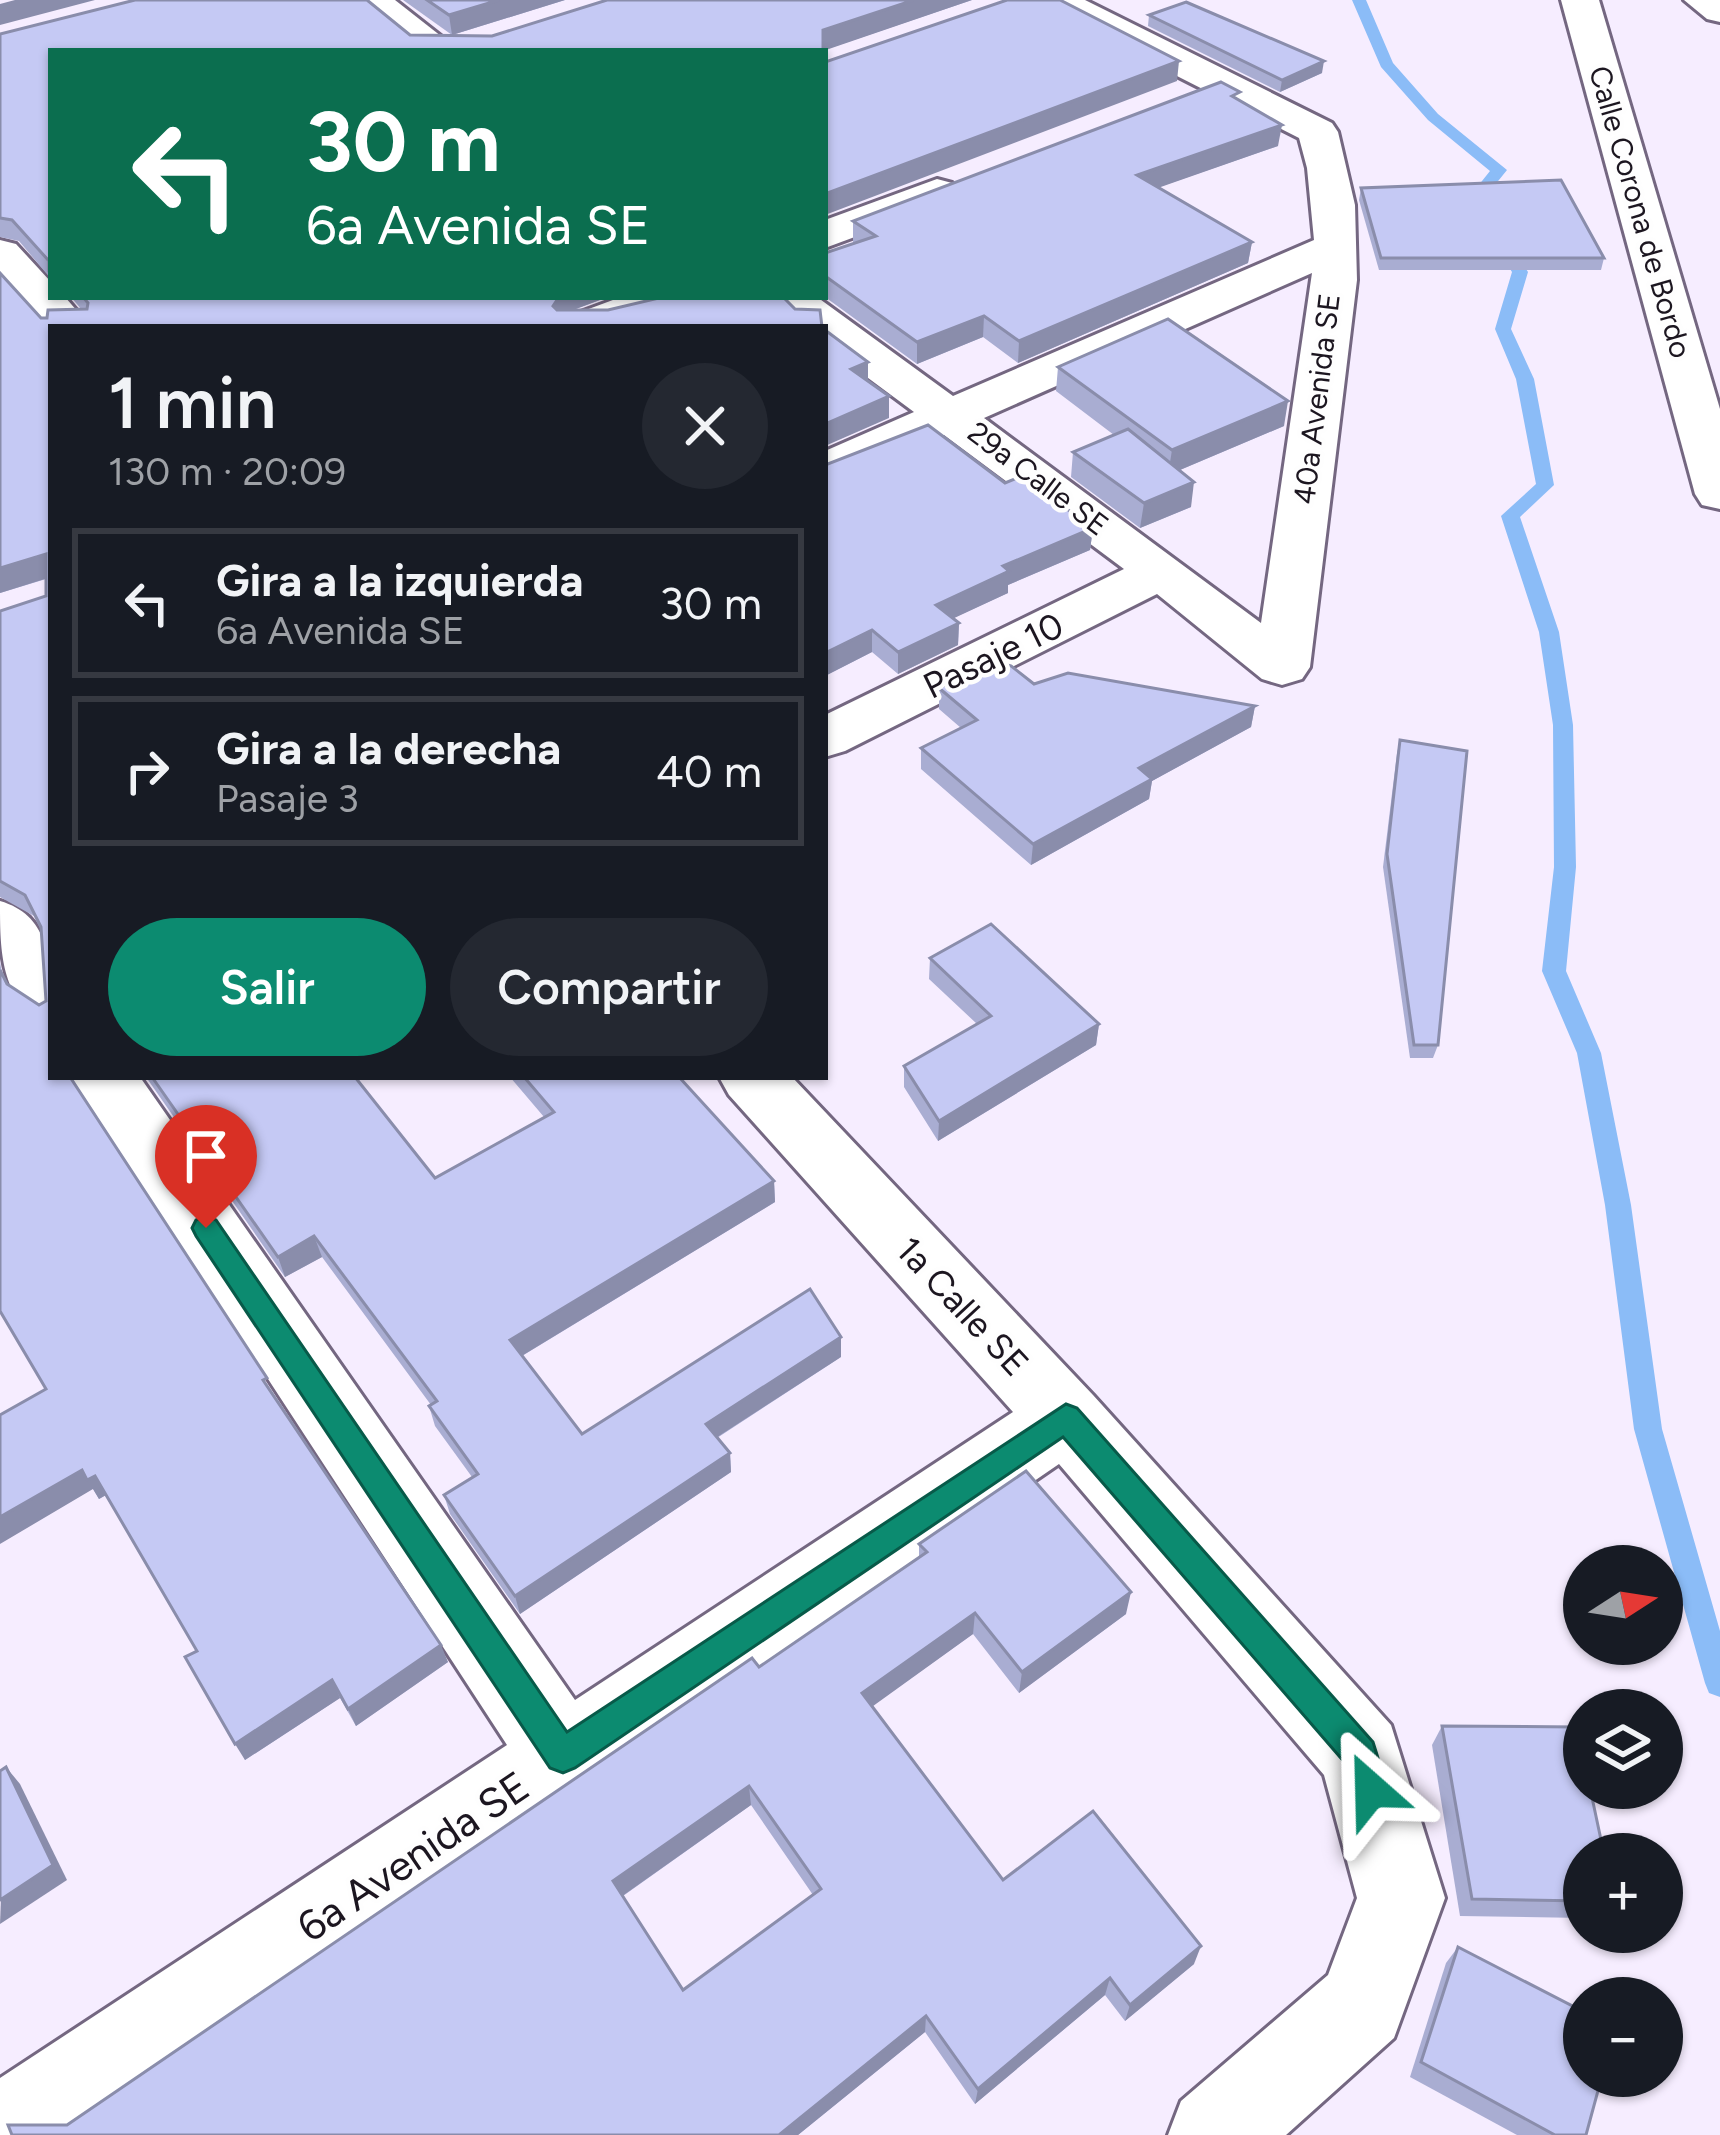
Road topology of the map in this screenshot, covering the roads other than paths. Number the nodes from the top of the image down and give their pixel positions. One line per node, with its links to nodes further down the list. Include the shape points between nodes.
1 (371, 0): 6 (street)
2 (1056, 0): 7 (street)
3 (1580, 0): 21 (street, Calle Corona de Bordo)
4 (1703, 0): 5 (street)
5 (1720, 10)
6 (456, 48)
7 (1221, 83): 8 (street); 11 (street, 40a Avenida SE, via 1318,132 1337,208)
8 (1177, 100)
9 (979, 176): 10 (street)
10 (828, 234)
11 (1335, 248): 19 (street); 23 (street, 40a Avenida SE)
12 (0, 253): 15 (street)
13 (654, 300): 16 (street)
14 (792, 300): 17 (street, 29a Calle SE)
15 (65, 324)
16 (591, 324)
17 (825, 324)
18 (828, 326): 19 (street, 29a Calle SE)
19 (950, 414): 20 (street); 22 (street, 29a Calle SE)
20 (828, 468)
21 (1720, 494)
22 (1161, 571): 23 (street, 29a Calle SE); 24 (street, Pasaje 10)
23 (1282, 667)
24 (828, 737)
25 (0, 923): 26 (street)
26 (48, 995)
27 (106, 1080): 30 (street)
28 (755, 1080): 29 (street, 1a Calle SE)
29 (1066, 1418): 30 (street, 6a Avenida SE); 32 (street, 1a Calle SE, via 1360,1754 1401,1898 1362,2006)
30 (563, 1756): 31 (street, 6a Avenida SE)
31 (0, 2134)
32 (1215, 2135)

